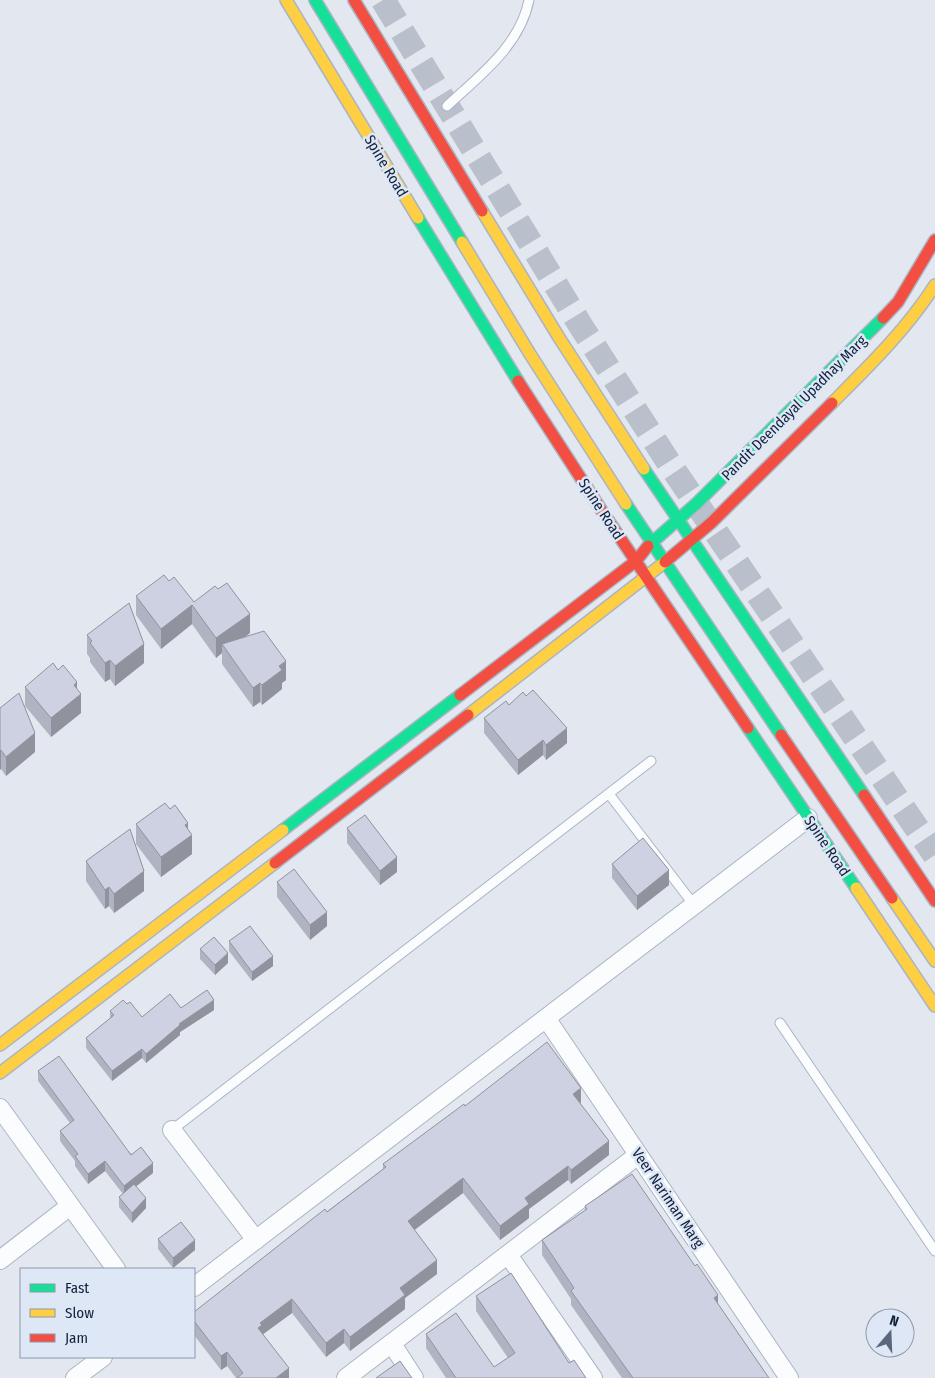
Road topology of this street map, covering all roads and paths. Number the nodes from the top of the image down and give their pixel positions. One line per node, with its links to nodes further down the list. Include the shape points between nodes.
1 (286, 0): 11 (main road, Spine Road, via 509,367)
2 (315, 0): 10 (main road, Spine Road, via 524,346)
3 (354, 0): 8 (main road, via 558,336)
4 (529, 0): 5 (lane, via 526,16 501,56)
5 (447, 106)
6 (935, 240): 8 (main road, Pandit Deendayal Upadhay Marg, via 898,302 874,329)
7 (935, 285): 9 (main road, Pandit Deendayal Upadhay Marg, via 916,315 890,344 711,523)
8 (679, 521): 9 (main road); 10 (main road, Pandit Deendayal Upadhay Marg)
9 (691, 539): 12 (main road, Pandit Deendayal Upadhay Marg); 17 (main road)
10 (651, 543): 11 (main road, Pandit Deendayal Upadhay Marg); 12 (main road, Spine Road)
11 (636, 561): 13 (main road, Spine Road); 23 (main road, Pandit Deendayal Upadhay Marg)
12 (666, 562): 13 (main road, Pandit Deendayal Upadhay Marg); 19 (main road, Spine Road)
13 (646, 578): 16 (main road, Spine Road); 24 (main road, Pandit Deendayal Upadhay Marg)
14 (651, 761): 15 (lane)
15 (609, 794): 18 (lane); 26 (lane)
16 (808, 818): 18 (street); 20 (main road, Spine Road)
17 (935, 901)
18 (694, 905): 21 (street)
19 (935, 961)
20 (935, 1006)
21 (546, 1018): 27 (street, Veer Nariman Marg); 29 (street)
22 (780, 1023): 30 (lane)
23 (0, 1045)
24 (0, 1073)
25 (0, 1108): 28 (street)
26 (172, 1130): 29 (street)
27 (638, 1155): 31 (street); 41 (street, Veer Nariman Marg)
28 (70, 1206): 32 (street); 33 (street)
29 (256, 1240): 34 (street)
30 (935, 1251)
31 (509, 1256): 35 (street); 40 (street)
32 (0, 1260)
33 (115, 1268)
34 (195, 1286)
35 (392, 1344): 38 (street); 39 (street)
36 (102, 1358): 37 (street)
37 (75, 1378)
38 (346, 1378)
39 (414, 1378)
40 (593, 1378)
41 (790, 1378)

